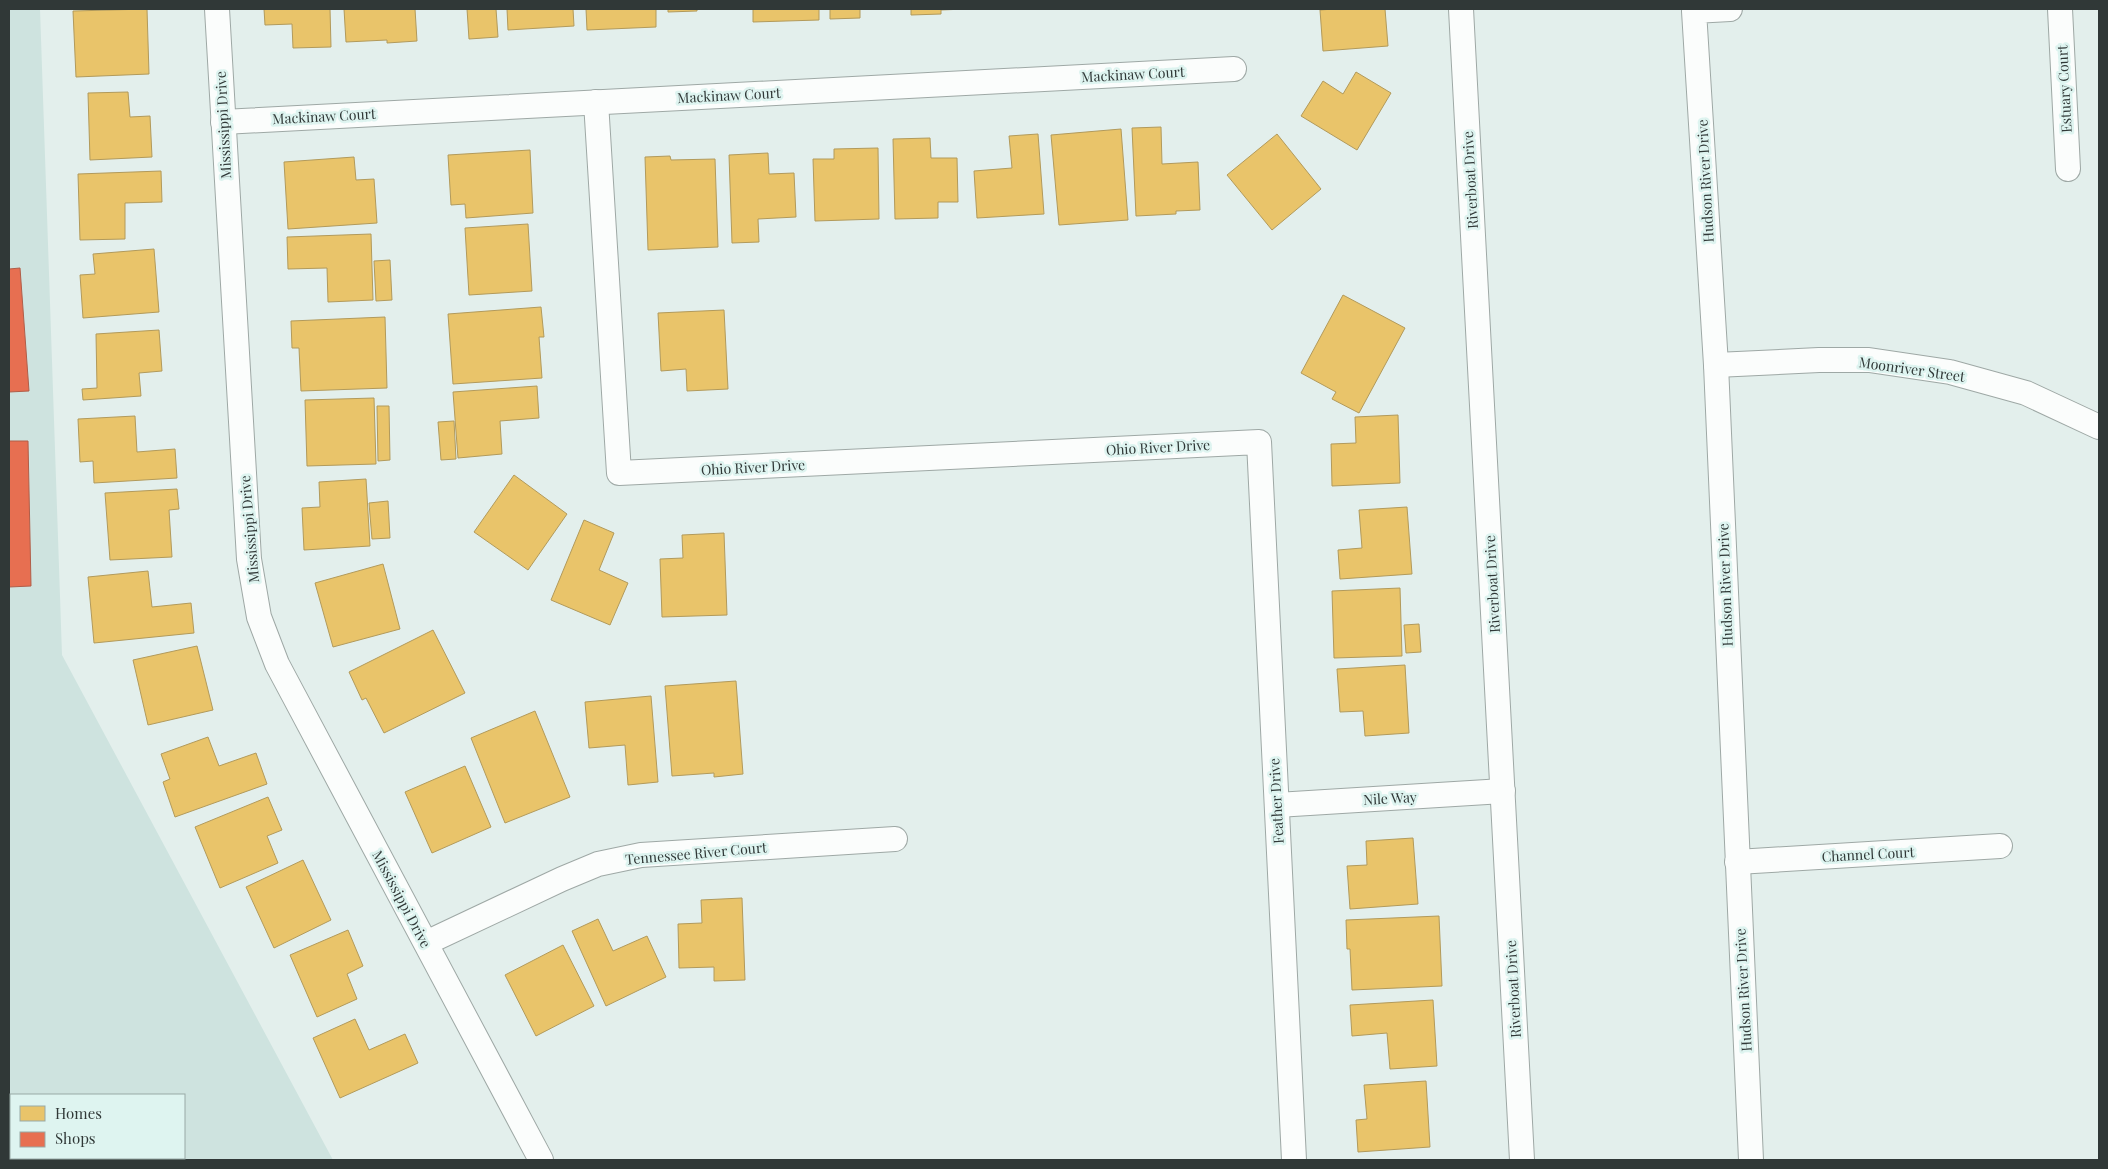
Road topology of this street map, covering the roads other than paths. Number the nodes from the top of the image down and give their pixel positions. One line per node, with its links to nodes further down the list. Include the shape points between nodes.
1 (217, 9): 7 (street, Mississippi Drive)
2 (1461, 9): 12 (street, Riverboat Drive)
3 (1730, 9): 9 (street, Hudson River Drive, via 1694,11)
4 (2060, 9): 8 (street, Estuary Court)
5 (1234, 69): 6 (street, Mackinaw Court)
6 (596, 102): 7 (street, Mackinaw Court); 11 (street, Ohio River Drive, via 619,473)
7 (223, 122): 17 (street, Mississippi Drive, via 249,559 259,618 277,664)
8 (2068, 169)
9 (1716, 366): 10 (street, Moonriver Street, via 1868,360 1950,372 2026,393); 16 (street, Hudson River Drive)
10 (2099, 427)
11 (1258, 442): 13 (street, Feather Drive)
12 (1503, 791): 13 (street, Nile Way); 20 (street, Riverboat Drive)
13 (1277, 805): 19 (street, Feather Drive)
14 (895, 839): 17 (street, Tennessee River Court, via 641,855 598,864)
15 (2000, 846): 16 (street, Channel Court)
16 (1737, 862): 21 (street, Hudson River Drive)
17 (426, 943): 18 (street, Mississippi Drive)
18 (541, 1160)
19 (1294, 1160)
20 (1522, 1160)
21 (1750, 1160)

